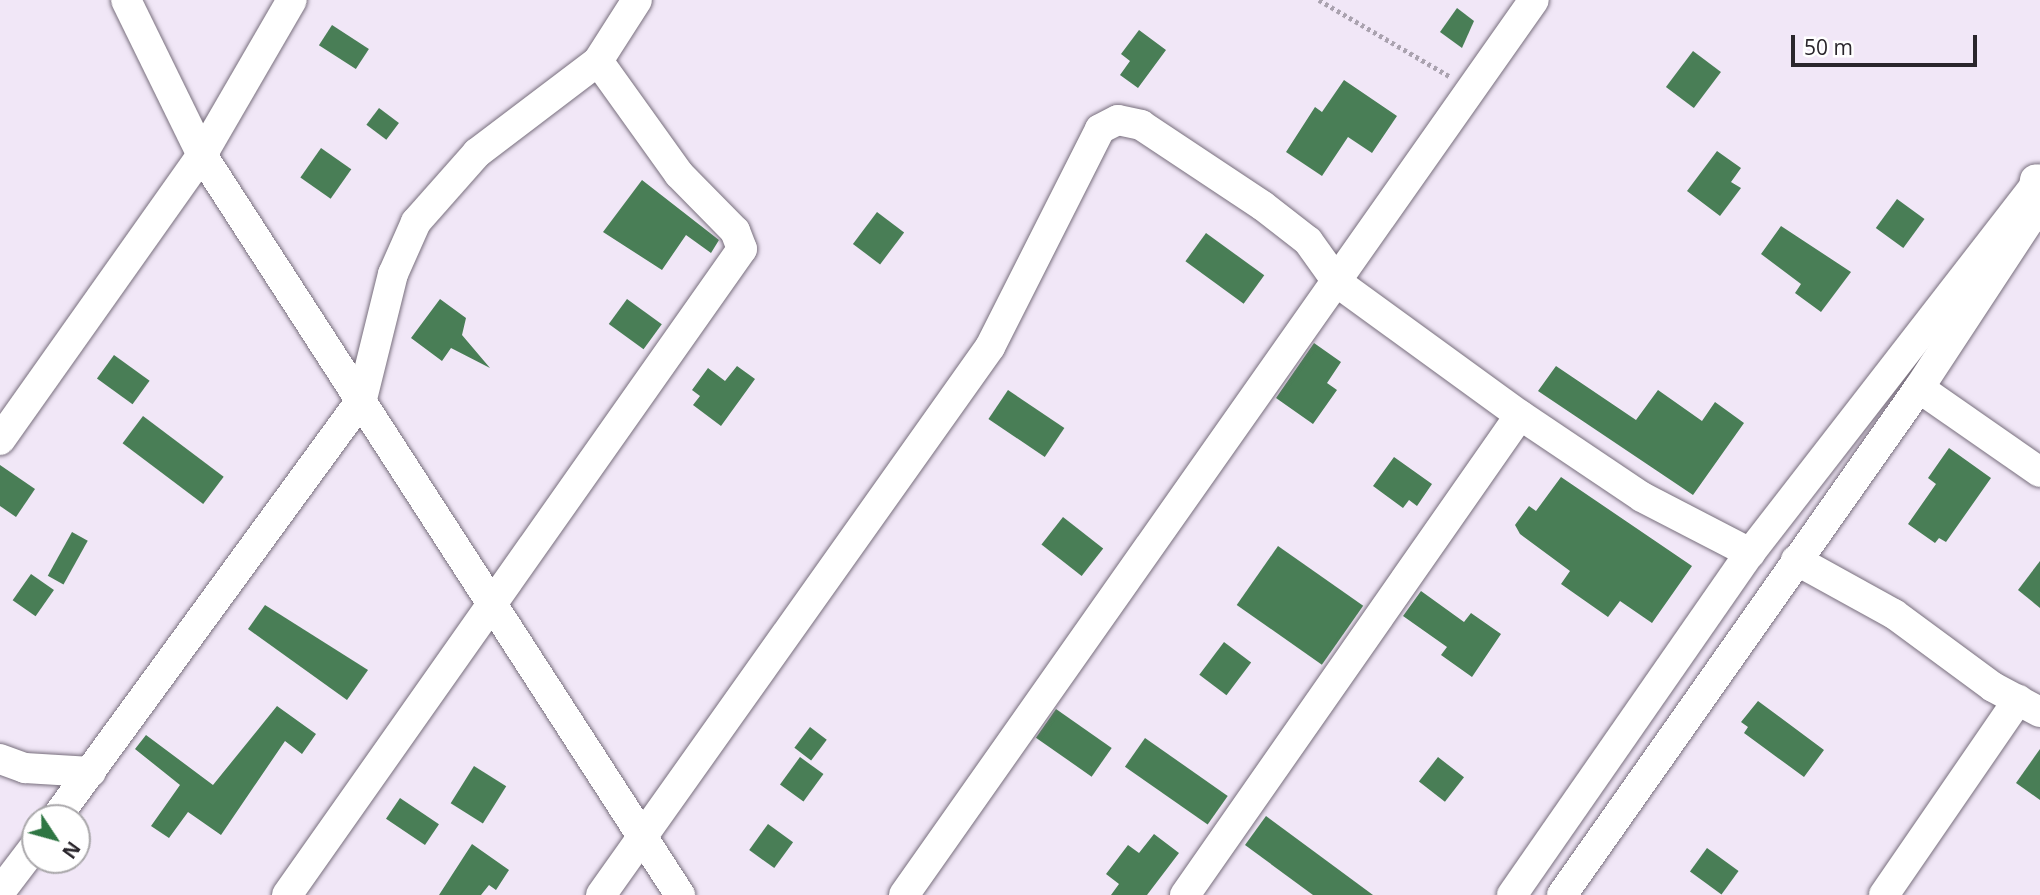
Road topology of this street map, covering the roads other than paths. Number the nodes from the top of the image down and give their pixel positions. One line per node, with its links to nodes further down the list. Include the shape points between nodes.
1 (126, 0): 6 (street)
2 (292, 0): 6 (street)
3 (637, 0): 5 (street)
4 (1534, 0): 8 (street)
5 (598, 61): 10 (street, via 477,153 416,222 393,274); 16 (street, via 679,174 735,230 742,249)
6 (202, 155): 10 (street); 12 (street)
7 (2039, 175): 9 (street, via 2028,222); 14 (street)
8 (1338, 283): 11 (street); 21 (street, via 1308,241 1141,125 1118,120 1100,129 990,347); 27 (street)
9 (1919, 387): 13 (street); 15 (street)
10 (362, 399): 16 (street); 19 (street)
11 (1520, 415): 14 (street, via 1642,497); 28 (street)
12 (0, 440)
13 (2040, 472)
14 (1750, 553): 29 (street)
15 (1796, 560): 17 (street, via 1894,614); 30 (street)
16 (492, 608): 21 (street); 24 (street)
17 (2029, 706): 31 (street)
18 (0, 759): 19 (street, via 25,768)
19 (91, 772): 20 (street)
20 (67, 804)
21 (643, 837): 25 (street); 26 (street)
22 (21, 864): 23 (street)
23 (0, 892)
24 (287, 895)
25 (600, 895)
26 (680, 895)
27 (904, 895)
28 (1185, 895)
29 (1512, 895)
30 (1562, 895)
31 (1884, 895)

